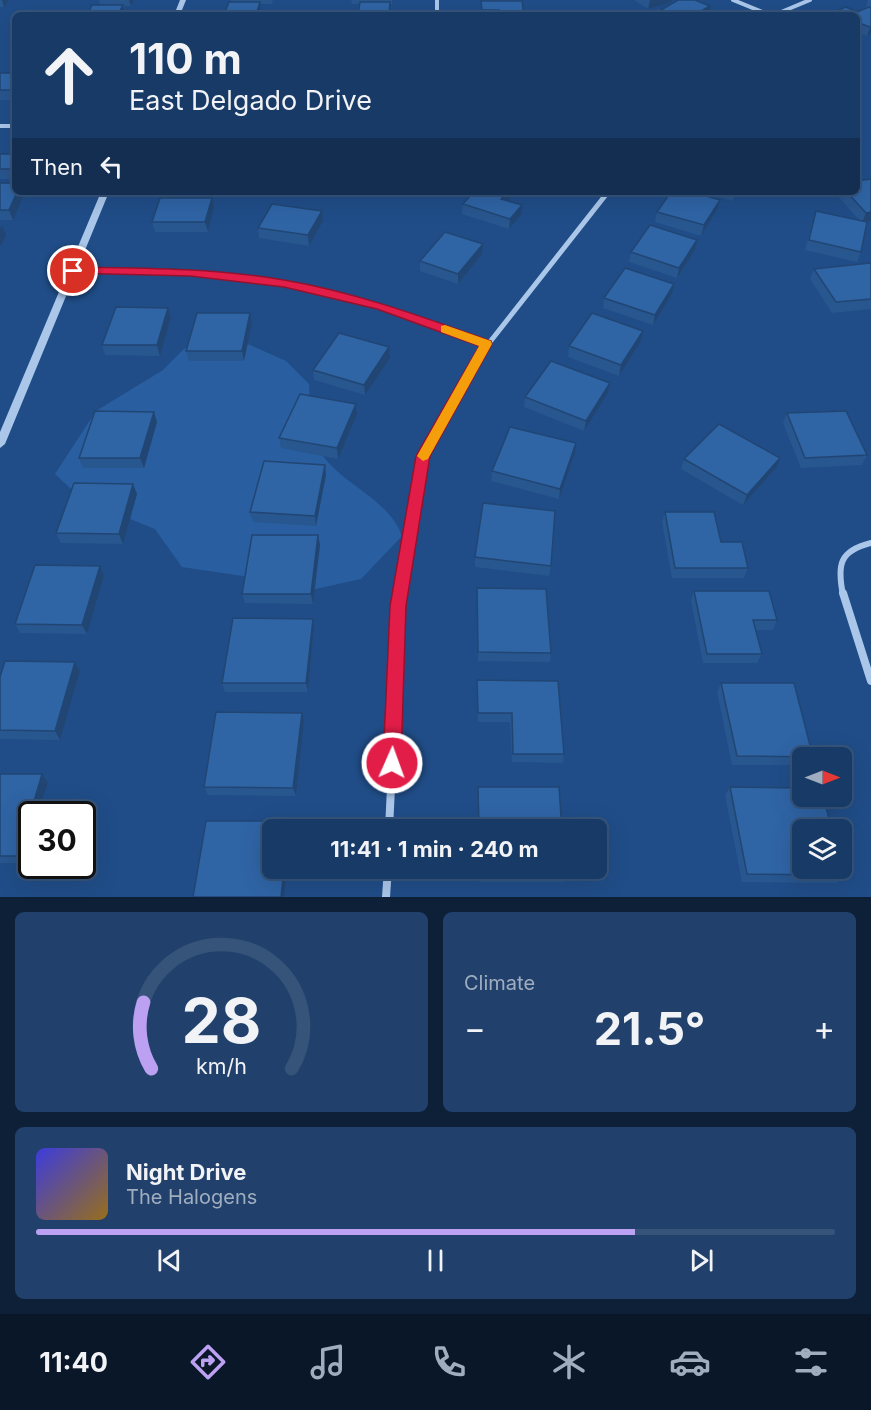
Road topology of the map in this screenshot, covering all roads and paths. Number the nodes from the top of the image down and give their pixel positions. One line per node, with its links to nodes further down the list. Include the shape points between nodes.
1 (733, 0): 3 (street)
2 (810, 0): 4 (street)
3 (764, 12)
4 (780, 12)
5 (104, 195): 7 (street)
6 (606, 195): 8 (street)
7 (73, 271): 8 (street, via 190,273 284,284 380,306); 9 (street)
8 (486, 344): 12 (street, via 423,456 398,606)
9 (0, 444)
10 (871, 543): 11 (street, via 847,552 839,569 841,587)
11 (871, 681)
12 (389, 819)
13 (387, 879): 14 (street)
14 (386, 897)

